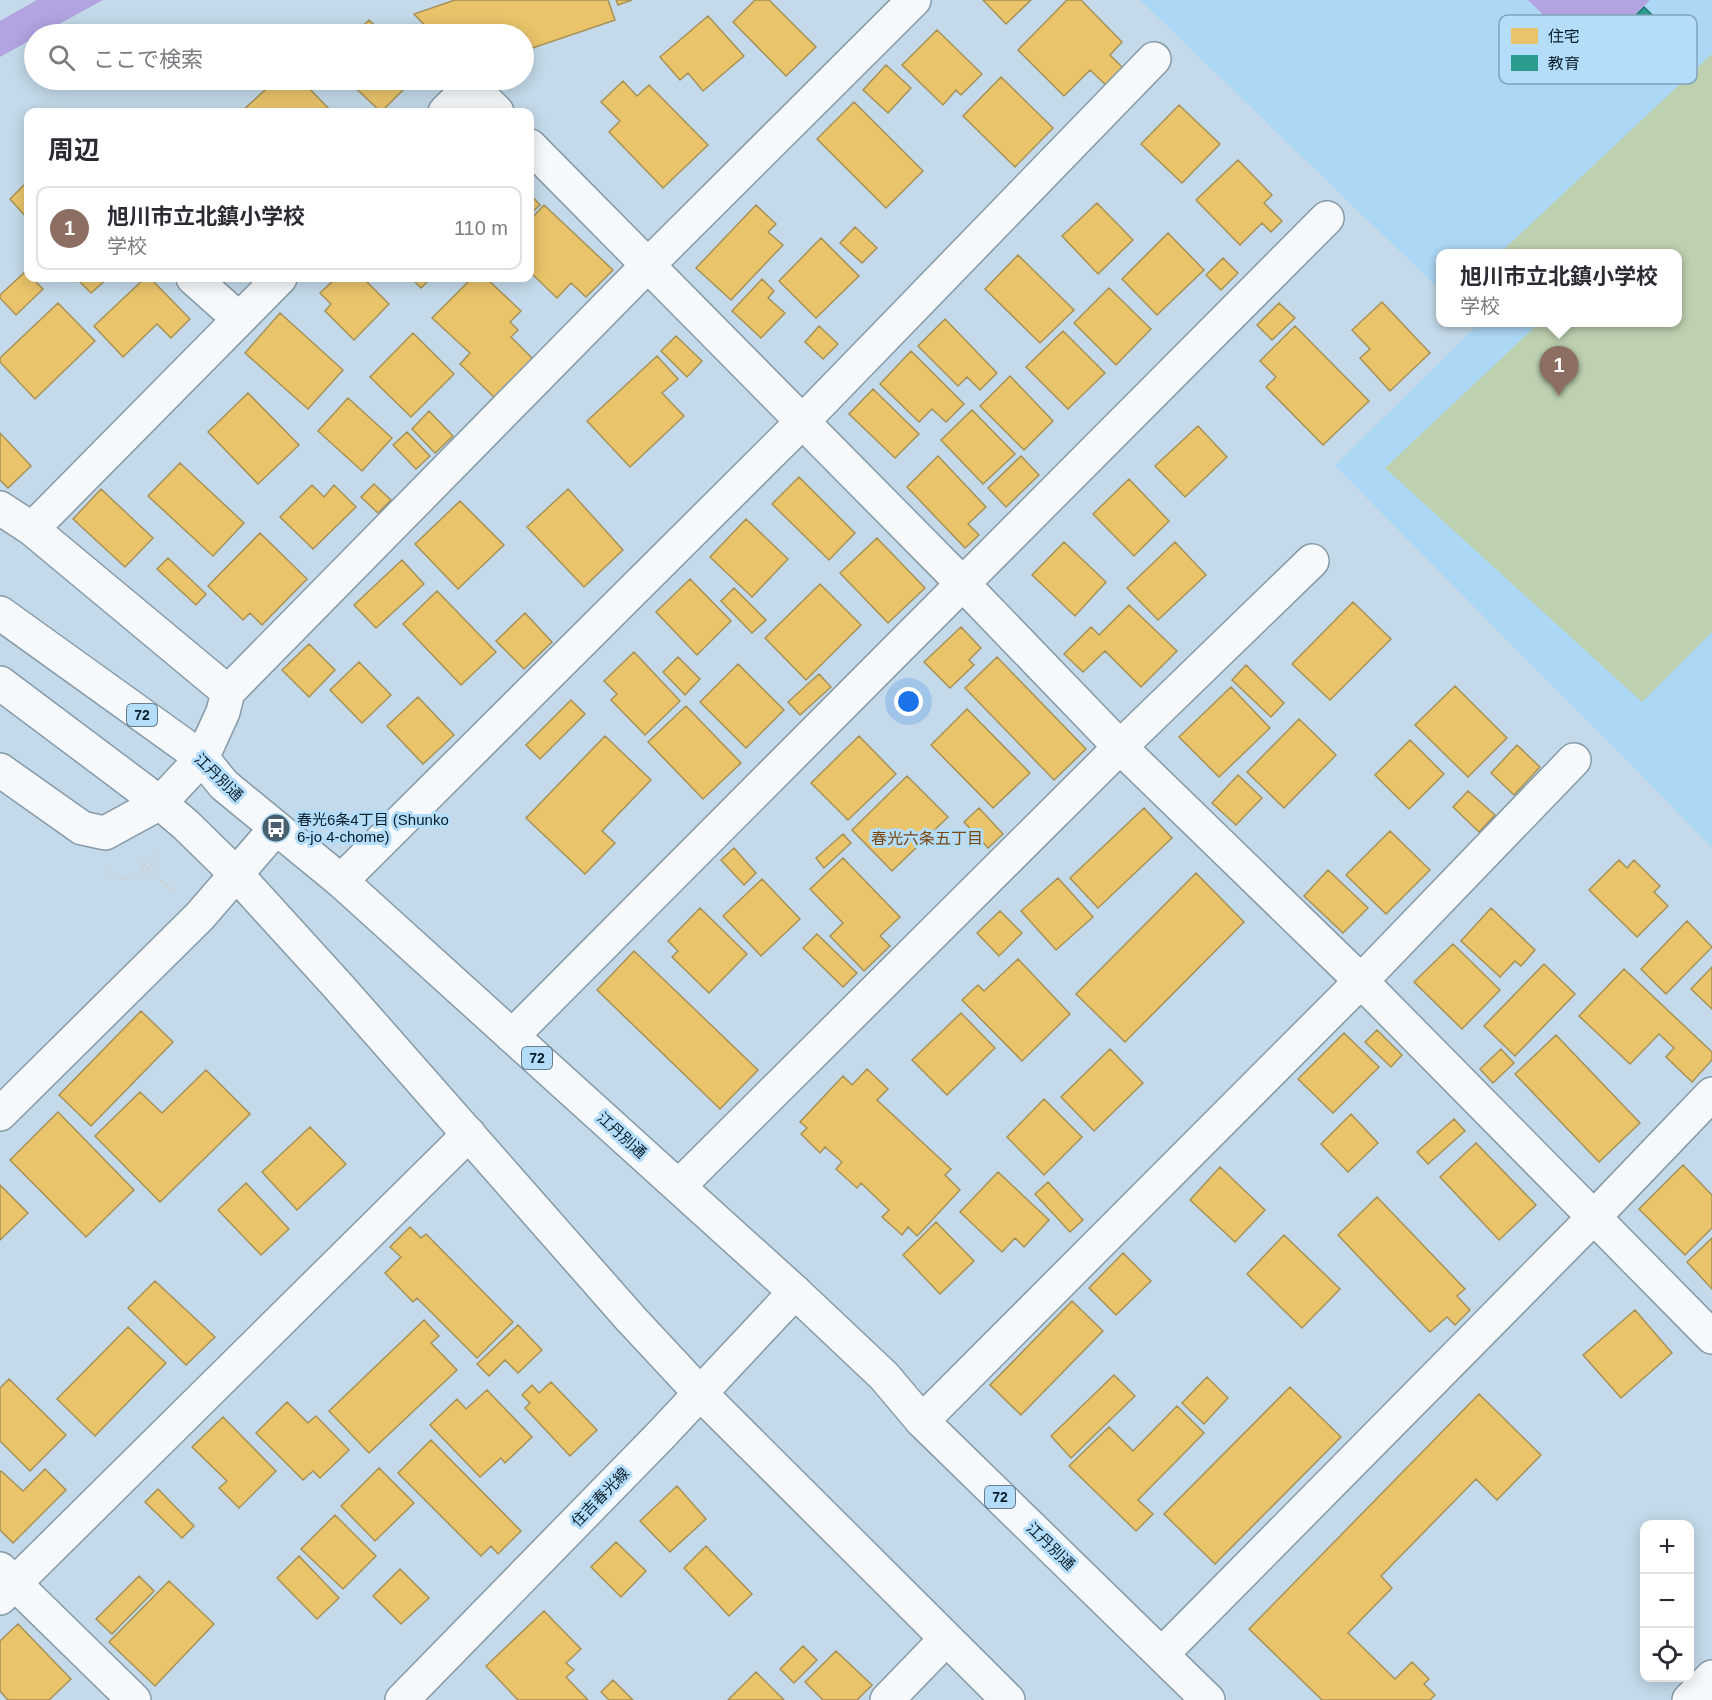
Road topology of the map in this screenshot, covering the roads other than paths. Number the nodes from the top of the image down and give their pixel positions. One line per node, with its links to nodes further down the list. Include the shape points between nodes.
1 (914, 0): 9 (street)
2 (1154, 59): 13 (street)
3 (467, 90): 5 (street)
4 (475, 90): 6 (street)
5 (449, 108)
6 (493, 108)
7 (534, 150): 9 (street)
8 (1327, 218): 17 (street)
9 (647, 266): 13 (street); 20 (street)
10 (197, 282): 12 (street)
11 (276, 282): 12 (street)
12 (239, 319): 15 (street)
13 (802, 422): 17 (street); 28 (street)
14 (0, 508): 15 (street)
15 (32, 529): 20 (street)
16 (1312, 561): 21 (street)
17 (963, 585): 21 (street); 30 (street)
18 (0, 613): 22 (street, 江丹別通 / 72)
19 (0, 683): 25 (street)
20 (228, 692): 22 (street)
21 (1120, 747): 29 (street); 34 (street)
22 (202, 758): 25 (street); 26 (street, 江丹別通 / 72, via 224,785)
23 (1574, 760): 29 (street)
24 (0, 770): 25 (street, via 82,828 105,833)
25 (160, 803): 27 (street)
26 (276, 828): 27 (street); 28 (street, 江丹別通 / 72)
27 (237, 875): 32 (street); 33 (street)
28 (341, 881): 30 (street, 江丹別通 / 72)
29 (1361, 981): 35 (street); 39 (street)
30 (512, 1036): 34 (street, 江丹別通 / 72)
31 (1712, 1094): 35 (street)
32 (0, 1114)
33 (469, 1134): 38 (street); 40 (street)
34 (679, 1186): 36 (street, 江丹別通 / 72)
35 (1593, 1218): 37 (street); 42 (street)
36 (795, 1292): 38 (street, 住吉春光線); 39 (street, 江丹別通 / 72, via 884,1376)
37 (1712, 1337)
38 (699, 1392): 41 (street); 45 (street, 住吉春光線)
39 (922, 1420): 42 (street, 江丹別通 / 72)
40 (5, 1584): 44 (street)
41 (946, 1639): 46 (street); 47 (street)
42 (1162, 1654): 48 (street, 江丹別通 / 72)
43 (1712, 1677): 49 (street)
44 (134, 1700)
45 (402, 1700)
46 (887, 1700)
47 (1008, 1700)
48 (1208, 1700)
49 (1689, 1700)

